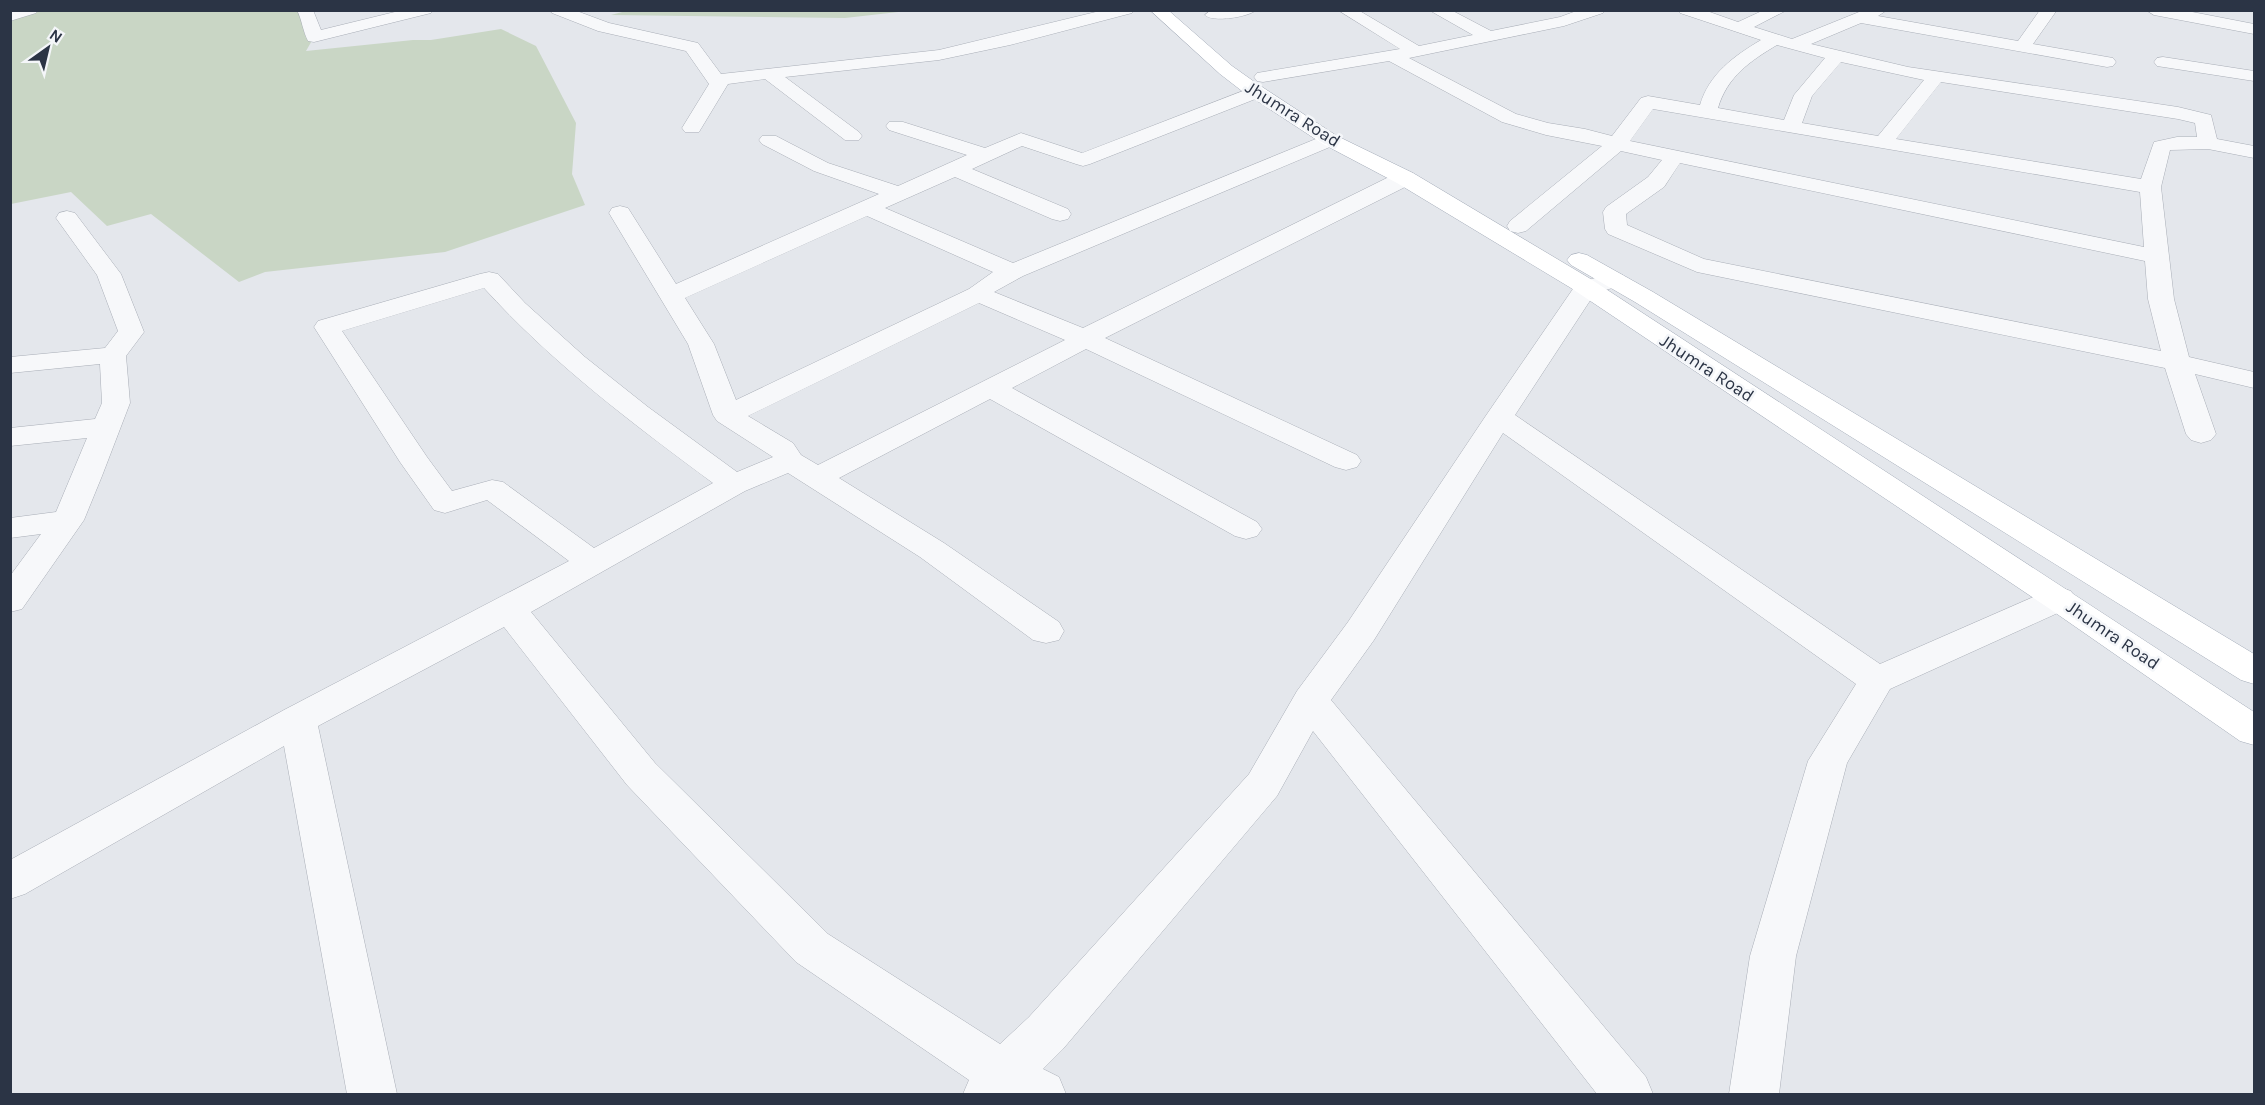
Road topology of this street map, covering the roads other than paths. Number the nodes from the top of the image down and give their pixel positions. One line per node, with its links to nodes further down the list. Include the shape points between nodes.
1 (30, 10): 19 (street)
2 (305, 10): 3 (street, via 314,37)
3 (425, 10)
4 (558, 10): 36 (street, via 604,27 692,47)
5 (1126, 10): 33 (street, via 940,55)
6 (1158, 10): 37 (main road, Jhumra Road, via 1226,70)
7 (1183, 10): 37 (main road, Jhumra Road)
8 (1248, 10): 18 (street)
9 (1346, 10): 28 (street)
10 (1437, 10): 24 (street)
11 (1686, 10): 22 (street)
12 (1779, 10): 22 (street)
13 (1879, 10): 20 (street)
14 (2049, 10): 27 (street)
15 (2154, 10): 23 (street)
16 (1588, 11): 21 (street)
17 (1517, 14): 21 (street)
18 (1213, 15)
19 (10, 16)
20 (1862, 18): 26 (street); 27 (street)
21 (1547, 25): 24 (street)
22 (1740, 27): 25 (street)
23 (2254, 28)
24 (1490, 37): 28 (street)
25 (1774, 39): 26 (street); 38 (street, via 1729,69 1711,95)
26 (1793, 45): 29 (street)
27 (2022, 46): 31 (street)
28 (1415, 51): 30 (street)
29 (1837, 55): 35 (street); 40 (street, via 1803,95)
30 (1392, 56): 37 (street); 47 (street, via 1509,118)
31 (2107, 62)
32 (2163, 62): 34 (street)
33 (768, 73): 36 (street); 42 (street)
34 (2254, 76)
35 (1936, 77): 45 (street); 46 (street, via 1992,82 2205,119)
36 (716, 80): 41 (street, via 719,83)
37 (1260, 85): 44 (main road, Jhumra Road); 49 (street, via 1083,160 1021,139); 59 (main road, Jhumra Road)
38 (1707, 111): 40 (street); 47 (street, via 1648,102)
39 (896, 126): 49 (street)
40 (1791, 126): 45 (street)
41 (692, 128)
42 (852, 136)
43 (769, 140): 54 (street, via 821,167)
44 (1330, 140): 52 (main road, Jhumra Road); 61 (street)
45 (1883, 143): 53 (street)
46 (2208, 143): 48 (street); 53 (street, via 2161,146)
47 (1617, 144): 50 (street); 59 (street)
48 (2254, 152)
49 (987, 155): 51 (street)
50 (1676, 155): 60 (street); 67 (street, via 1656,182 1614,212 1617,229 1697,266)
51 (955, 169): 54 (street); 57 (street)
52 (1405, 178): 62 (main road, Jhumra Road); 65 (street)
53 (2150, 187): 60 (street)
54 (900, 194): 55 (street)
55 (869, 209): 61 (street); 64 (street)
56 (620, 213): 64 (street)
57 (1060, 214)
58 (67, 218): 66 (street, via 109,274 131,332)
59 (1518, 226): 62 (main road, Jhumra Road)
60 (2155, 256): 67 (street)
61 (1014, 272): 63 (street, via 981,288)
62 (1600, 284): 72 (street); 84 (main road, Jhumra Road); 88 (main road, Jhumra Road)
63 (978, 294): 65 (street); 71 (street)
64 (670, 296): 71 (street, via 700,344)
65 (1085, 339): 70 (street); 77 (street)
66 (113, 355): 68 (street); 73 (street, via 116,403)
67 (2177, 362): 69 (street); 74 (street)
68 (10, 365)
69 (2254, 380)
70 (989, 387): 78 (street, via 824,474); 82 (street)
71 (728, 416): 76 (street, via 782,449)
72 (1499, 417): 89 (street); 90 (street, via 1361,631)
73 (107, 427): 75 (street); 80 (street)
74 (2201, 434)
75 (10, 437)
76 (790, 461): 78 (street); 79 (street)
77 (1346, 461)
78 (823, 481): 87 (street, via 932,550)
79 (734, 484): 83 (street); 83 (street, via 636,413 522,316 489,279 327,327 445,503 492,489)
80 (68, 520): 81 (street); 85 (street)
81 (10, 528)
82 (1246, 529)
83 (593, 563): 86 (street)
84 (2059, 599): 89 (street); 92 (main road, Jhumra Road)
85 (10, 602)
86 (509, 609): 91 (street); 94 (street, via 641,774 812,948)
87 (1046, 631)
88 (2254, 670)
89 (1877, 680): 98 (street, via 1828,761 1773,956)
90 (1310, 701): 94 (street, via 1263,785 1046,1034); 97 (street)
91 (298, 720): 93 (street); 95 (street)
92 (2254, 731)
93 (10, 881)
94 (995, 1084): 96 (street)
95 (372, 1095)
96 (1041, 1095)
97 (1628, 1095)
98 (1754, 1095)

